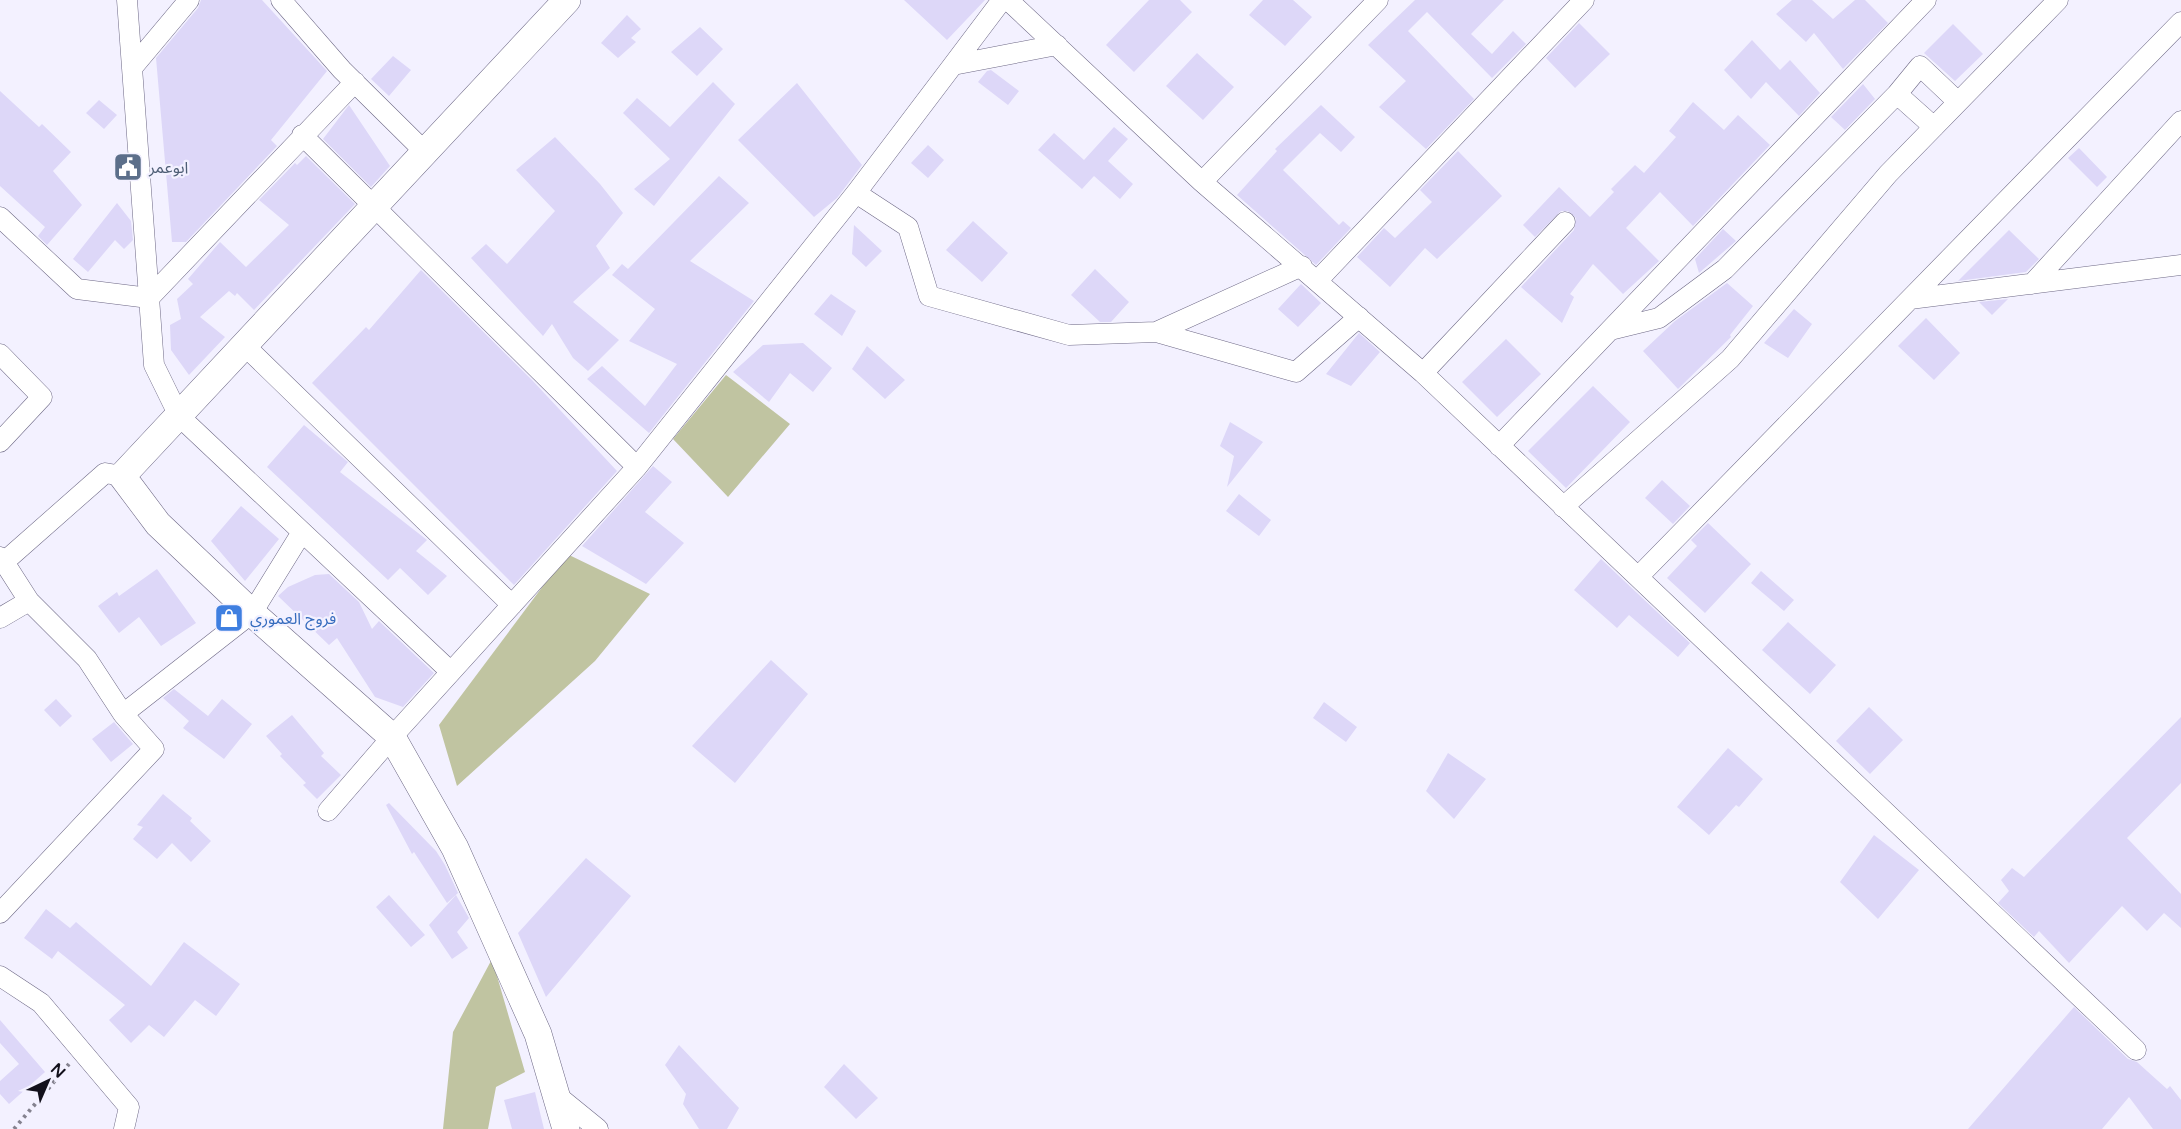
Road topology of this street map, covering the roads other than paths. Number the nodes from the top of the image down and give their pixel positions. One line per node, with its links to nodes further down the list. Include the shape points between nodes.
1 (127, 0): 14 (street)
2 (189, 0): 14 (street)
3 (281, 0): 15 (street)
4 (567, 0): 21 (street)
5 (1002, 0): 13 (street)
6 (1008, 0): 12 (street)
7 (1378, 0): 22 (street)
8 (1584, 0): 29 (street)
9 (1926, 0): 34 (street)
10 (2058, 0): 17 (street)
11 (2181, 22): 32 (street)
12 (1057, 45): 13 (street); 22 (street)
13 (953, 65): 23 (street)
14 (132, 68): 31 (street)
15 (355, 82): 20 (street); 21 (street)
16 (1897, 93): 17 (street, via 1920,66); 19 (street); 34 (street, via 1725,269 1659,318)
17 (1958, 102): 19 (street)
18 (2181, 121): 30 (street)
19 (1934, 128): 44 (street, via 1888,174 1730,359)
20 (302, 135): 24 (street); 31 (street)
21 (424, 152): 24 (street)
22 (1202, 182): 27 (street)
23 (856, 193): 35 (street, via 908,227 929,297 1069,334); 42 (street)
24 (374, 206): 36 (street); 42 (street)
25 (0, 217): 31 (street, via 77,289)
26 (1566, 222): 38 (street)
27 (1302, 266): 29 (street); 35 (street)
28 (2181, 266): 30 (street)
29 (1318, 280): 33 (street)
30 (2032, 284): 32 (street)
31 (149, 298): 39 (street, via 154,365)
32 (1910, 298): 47 (street)
33 (1359, 317): 35 (street, via 1296,372); 38 (street)
34 (1610, 330): 41 (street)
35 (1156, 332)
36 (244, 345): 39 (street); 49 (street)
37 (0, 354): 40 (street, via 42,397)
38 (1423, 373): 41 (street)
39 (179, 416): 43 (street); 45 (street)
40 (0, 442)
41 (1499, 446): 44 (street)
42 (638, 467): 49 (street)
43 (122, 476): 46 (street, via 105,473); 50 (street, via 158,524)
44 (1563, 507): 47 (street)
45 (302, 532): 50 (street); 52 (street)
46 (2, 560): 48 (street)
47 (1638, 578): 58 (street)
48 (29, 601): 51 (street); 53 (street, via 87,659)
49 (512, 605): 52 (street)
50 (252, 613): 53 (street); 54 (street)
51 (0, 618)
52 (451, 672): 54 (street)
53 (123, 714): 56 (street, via 154,749)
54 (392, 737): 55 (street); 59 (street, via 455,848 538,1034)
55 (328, 811)
56 (0, 913)
57 (0, 976): 60 (street, via 41,1003 129,1107)
58 (2136, 1050)
59 (555, 1094): 61 (street); 62 (street)
60 (124, 1129)
61 (566, 1129)
62 (598, 1129)

